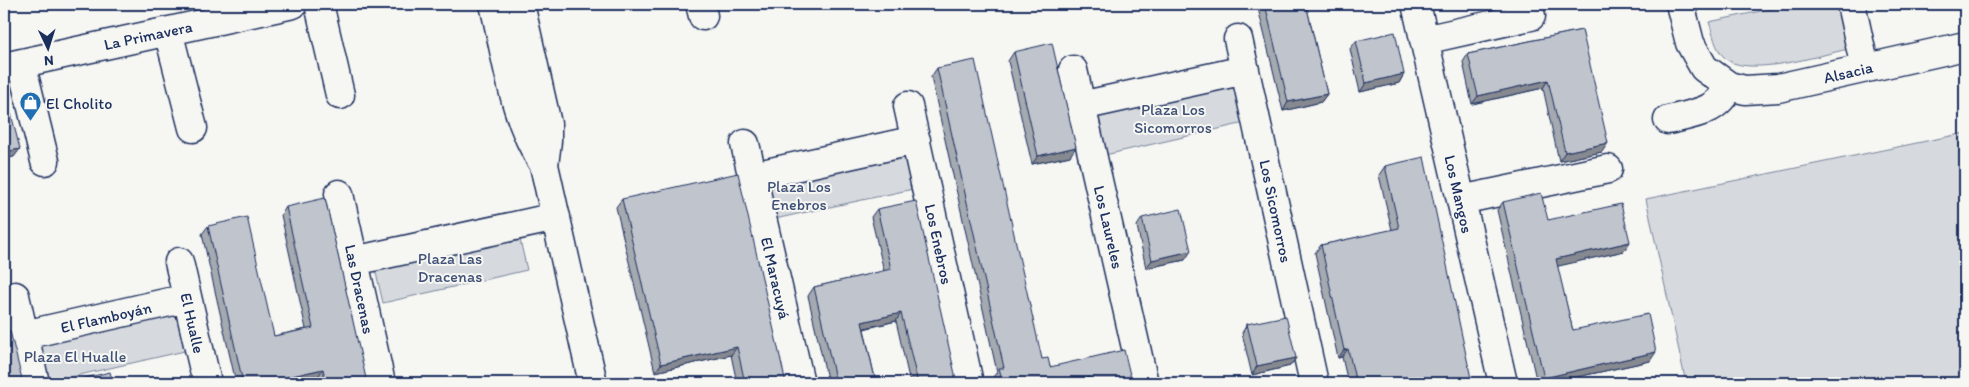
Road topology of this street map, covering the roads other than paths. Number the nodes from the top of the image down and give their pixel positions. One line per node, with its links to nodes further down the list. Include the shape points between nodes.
1 (293, 4): 9 (street, La Primavera)
2 (319, 4): 18 (street)
3 (494, 4): 26 (street, via 519,114)
4 (520, 4): 26 (street, via 546,124)
5 (1416, 4): 11 (street, Los Mangos)
6 (1680, 4): 17 (street, Alsacia, via 1696,56 1704,68)
7 (1851, 4): 14 (street)
8 (1532, 16): 11 (street)
9 (168, 31): 13 (street, La Primavera); 22 (street)
10 (1238, 39): 16 (street, Los Sicomorros)
11 (1424, 40): 30 (street, Los Mangos)
12 (1965, 46): 14 (street, Alsacia)
13 (12, 65): 25 (street)
14 (1865, 68): 17 (street, Alsacia, via 1761,91)
15 (1073, 70): 20 (street, Los Laureles)
16 (1245, 70): 20 (street); 44 (street, Los Sicomorros)
17 (1730, 86): 21 (street, via 1726,95 1712,108)
18 (340, 96)
19 (908, 106): 23 (street, Los Enebros)
20 (1081, 106): 43 (street, Los Laureles)
21 (1668, 120)
22 (193, 128)
23 (916, 140): 28 (street); 42 (street, Los Enebros)
24 (745, 144): 28 (street, El Maracuyá)
25 (45, 160)
26 (544, 165): 31 (street)
27 (1608, 169): 30 (street)
28 (752, 176): 41 (street, El Maracuyá)
29 (339, 194): 32 (street, Las Dracenas)
30 (1461, 200): 45 (street, Los Mangos)
31 (556, 217): 32 (street); 40 (street)
32 (354, 261): 39 (street, Las Dracenas)
33 (179, 262): 35 (street, El Hualle)
34 (15, 296): 36 (street)
35 (187, 298): 36 (street, El Flamboyán); 38 (street, El Hualle)
36 (24, 335): 37 (street)
37 (35, 383)
38 (207, 383)
39 (380, 383)
40 (593, 383)
41 (800, 383)
42 (969, 383)
43 (1144, 383)
44 (1314, 383)
45 (1502, 383)

